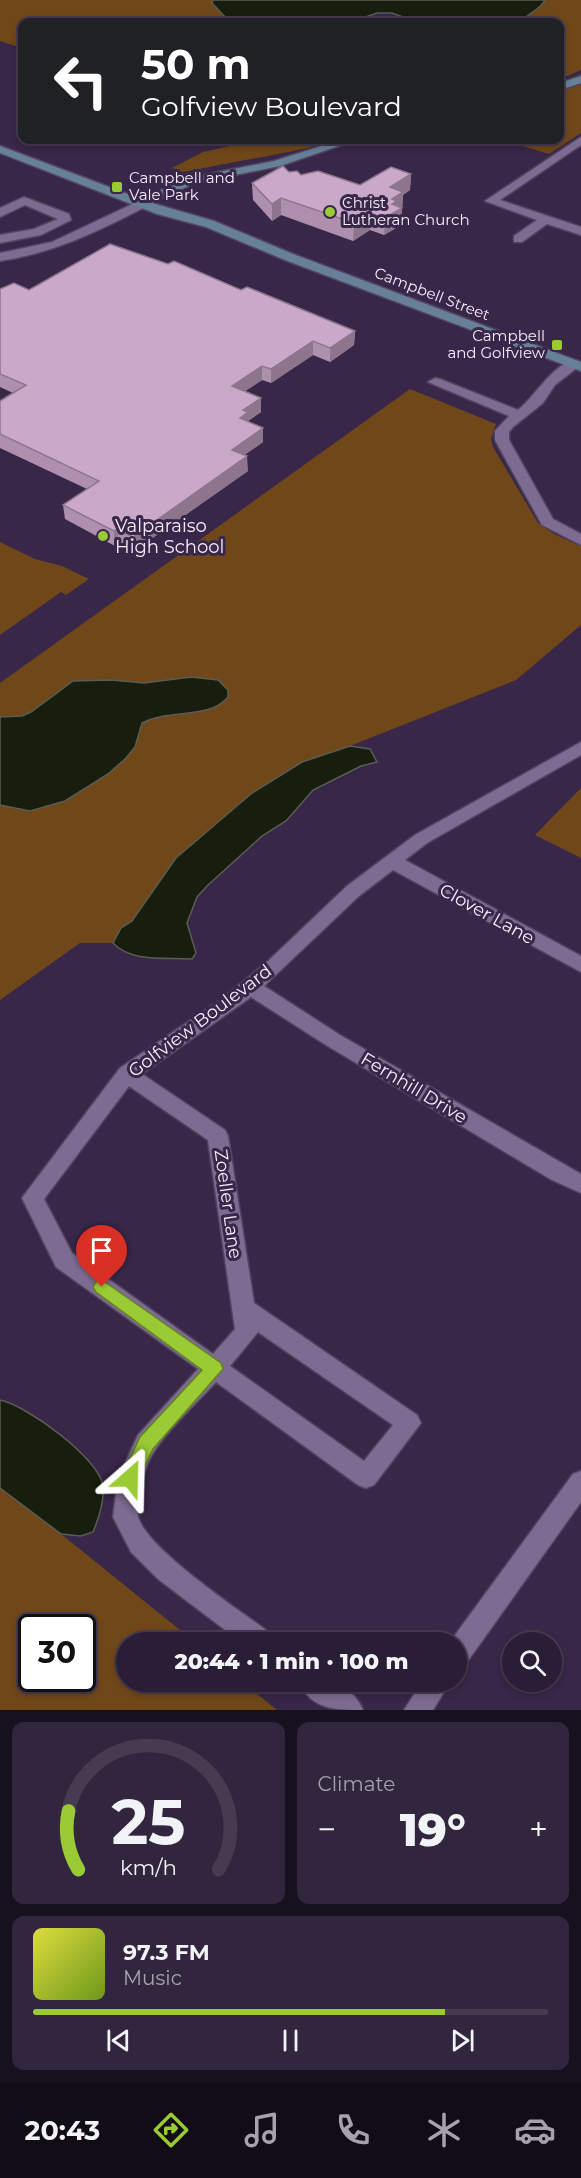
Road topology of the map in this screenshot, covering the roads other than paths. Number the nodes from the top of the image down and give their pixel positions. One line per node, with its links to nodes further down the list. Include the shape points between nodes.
1 (581, 79): 2 (main road)
2 (564, 85)
3 (581, 140): 8 (street, via 491,201)
4 (338, 144): 6 (main road, via 276,164 192,180)
5 (0, 149): 6 (main road, Campbell Street)
6 (142, 203): 12 (street, via 62,244); 13 (main road, Campbell Street, via 205,232 272,251)
7 (0, 213): 10 (street, via 24,201 65,217 37,232)
8 (546, 219): 9 (street); 11 (street)
9 (581, 231)
10 (0, 239)
11 (518, 239)
12 (0, 257)
13 (578, 368): 15 (street, via 562,387)
14 (435, 382): 15 (street)
15 (519, 415): 16 (street, via 502,431 502,440 547,522)
16 (581, 540)
17 (581, 748): 18 (street, Golfview Boulevard, via 431,833)
18 (394, 862): 19 (street, Clover Lane); 20 (street, Golfview Boulevard, via 353,891)
19 (581, 966)
20 (250, 987): 21 (street, Golfview Boulevard); 22 (street, Fernhill Drive)
21 (127, 1074): 23 (street, Zoeller Lane, via 218,1136); 24 (street, Golfview Boulevard, via 33,1198 64,1260)
22 (581, 1184)
23 (244, 1309): 24 (street, Zoeller Lane, via 247,1332); 24 (street, Golfview Boulevard, via 409,1423 366,1477)
24 (215, 1369): 26 (street, Zoeller Lane, via 146,1443 130,1478 125,1517 140,1544 167,1570)
25 (581, 1482): 27 (street)
26 (248, 1632)
27 (467, 1641)
28 (326, 1692): 30 (street)
29 (430, 1692): 31 (street)
30 (350, 1710)
31 (417, 1710)

